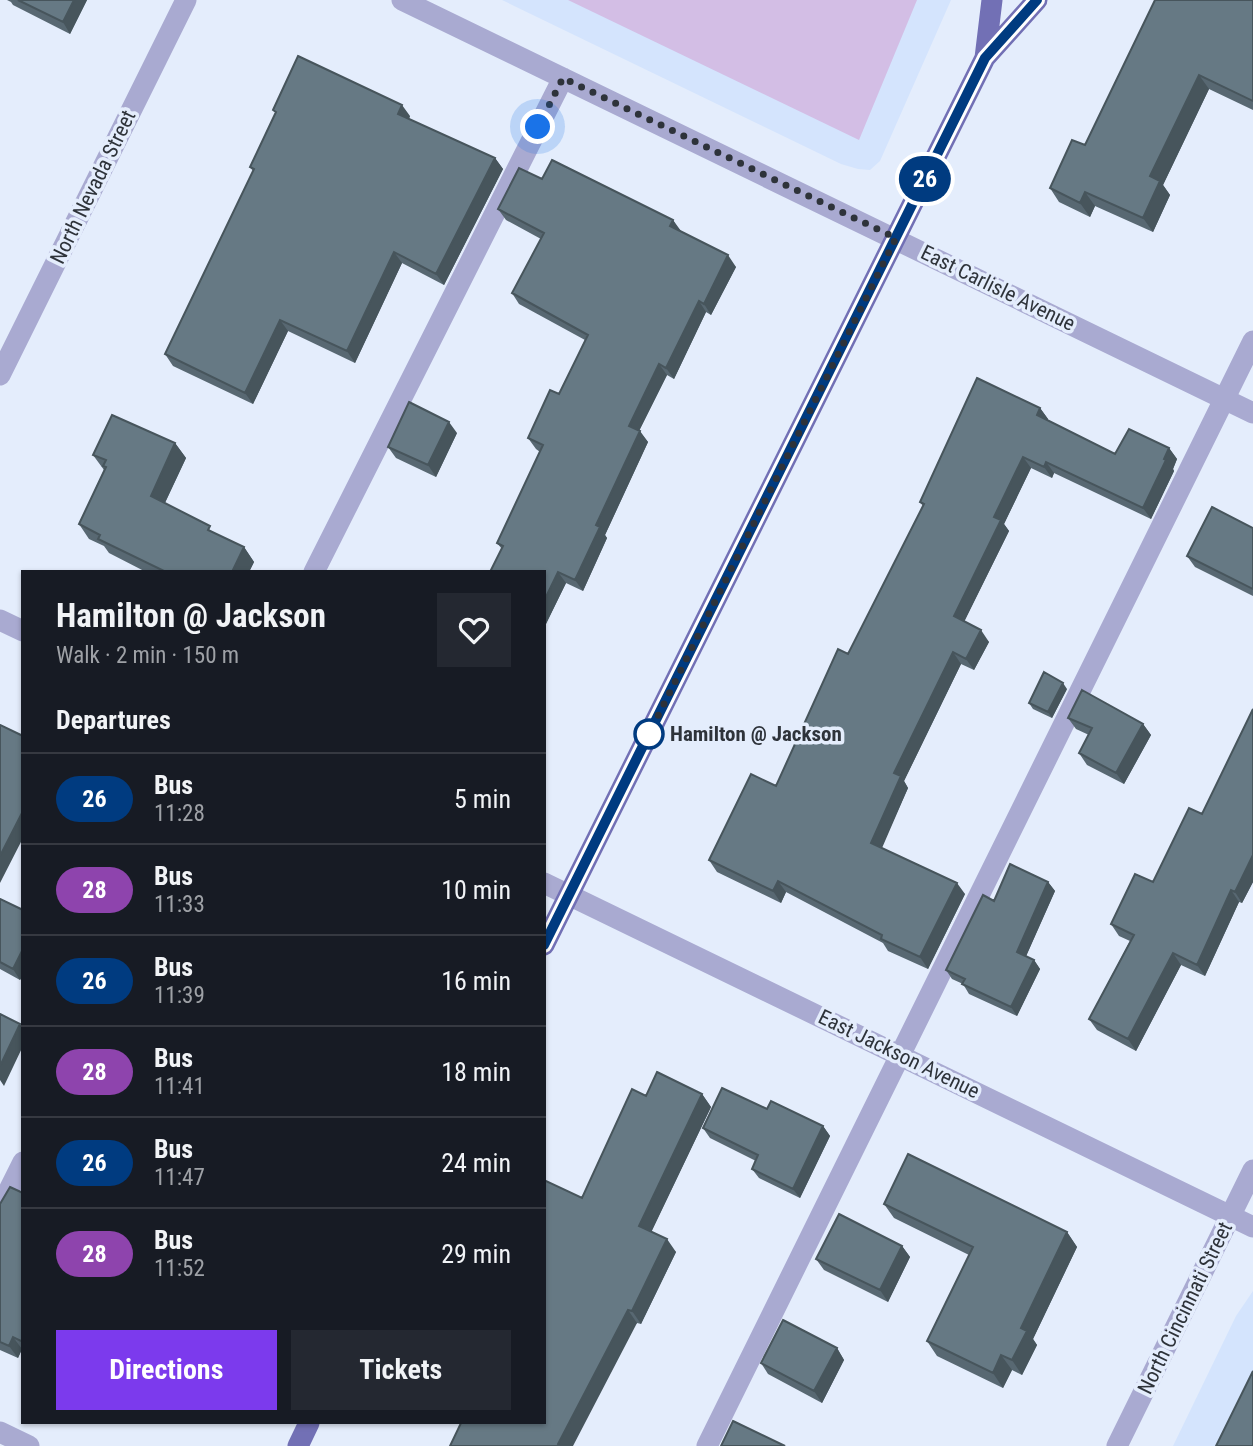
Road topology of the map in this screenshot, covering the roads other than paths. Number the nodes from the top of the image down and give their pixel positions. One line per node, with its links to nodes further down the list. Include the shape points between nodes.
1 (186, 0): 9 (street, North Nevada Street)
2 (402, 0): 6 (street, East Carlisle Avenue)
3 (992, 0): 5 (main road)
4 (1037, 0): 5 (main road)
5 (985, 58): 7 (main road)
6 (563, 78): 7 (street, East Carlisle Avenue); 12 (street)
7 (896, 238): 10 (street, East Carlisle Avenue); 16 (main road)
8 (1253, 341): 10 (street)
9 (0, 375)
10 (1224, 399): 11 (street, East Carlisle Avenue); 18 (street)
11 (1253, 413)
12 (315, 570)
13 (0, 620): 14 (street)
14 (21, 630)
15 (546, 884): 16 (street, East Jackson Avenue)
16 (569, 894): 17 (main road); 18 (street, East Jackson Avenue)
17 (546, 941)
18 (901, 1055): 22 (street, East Jackson Avenue); 28 (street)
19 (21, 1166): 21 (street)
20 (1253, 1170): 22 (street, North Cincinnati Street)
21 (0, 1208)
22 (1230, 1216): 23 (street, East Jackson Avenue); 29 (street, North Cincinnati Street)
23 (1253, 1227)
24 (309, 1424): 27 (main road)
25 (0, 1432): 26 (street)
26 (29, 1446)
27 (298, 1446)
28 (707, 1446)
29 (1117, 1446)

